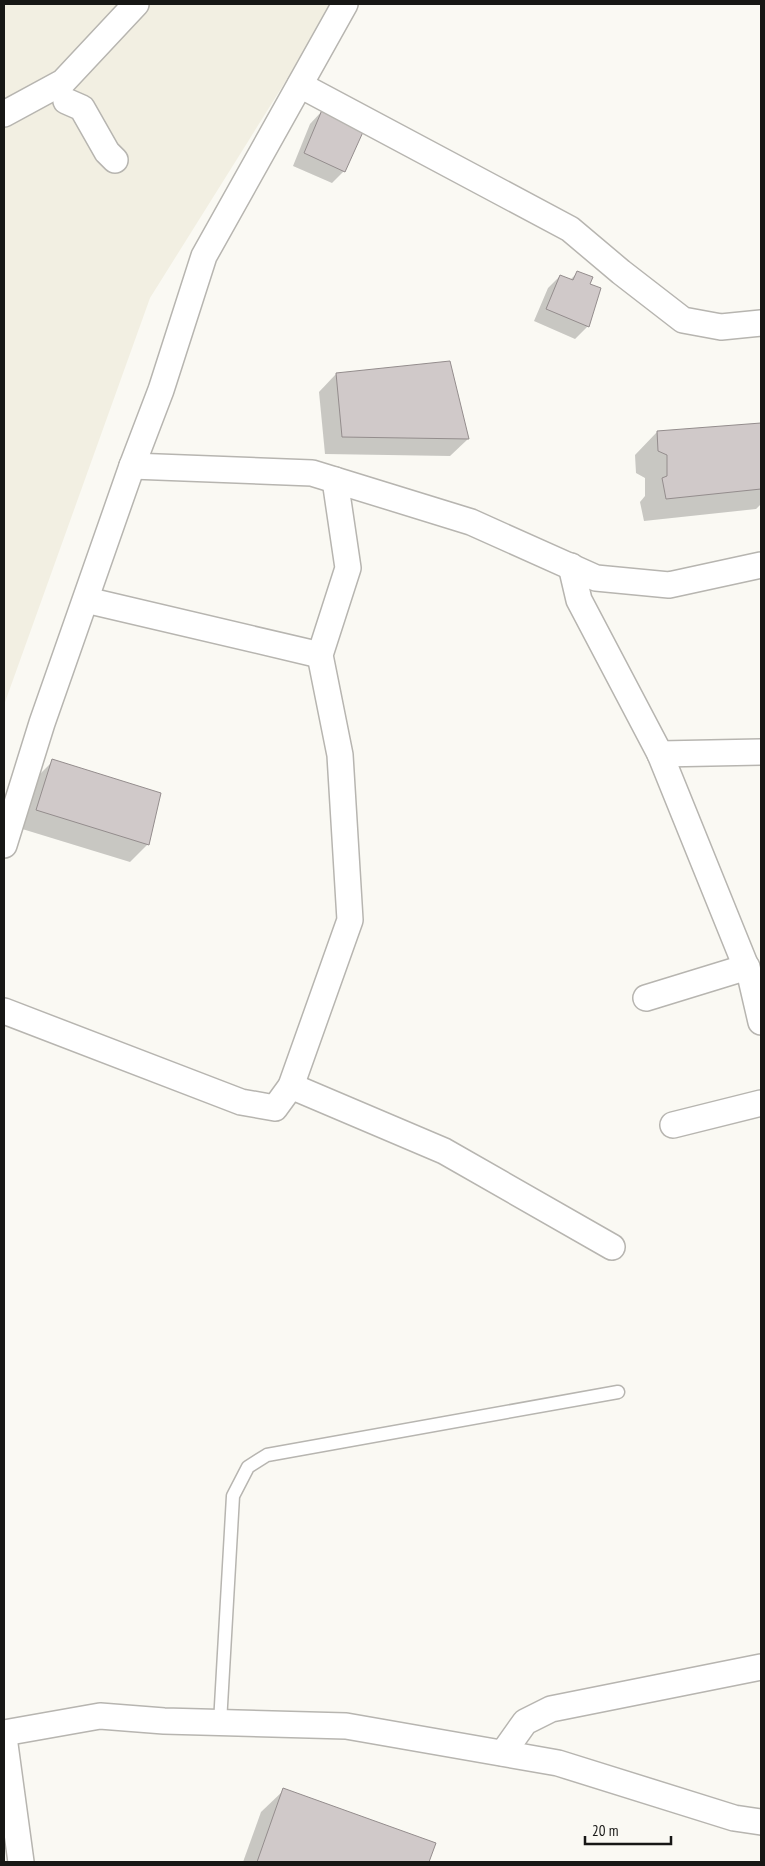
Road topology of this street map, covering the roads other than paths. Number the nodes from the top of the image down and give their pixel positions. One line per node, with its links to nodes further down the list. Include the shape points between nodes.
1 (136, 4): 5 (street, via 63,82)
2 (344, 4): 3 (street)
3 (300, 85): 7 (street, via 570,229 682,320 721,327); 8 (street, via 204,256)
4 (66, 101): 6 (street, via 82,108)
5 (4, 114)
6 (115, 160)
7 (761, 323)
8 (132, 466): 9 (street, via 312,473); 12 (street)
9 (335, 480): 11 (street, via 471,522); 13 (street, via 348,568)
10 (761, 565): 11 (street, via 669,585 596,578)
11 (571, 566): 15 (street, via 579,600)
12 (86, 600): 13 (street); 16 (street)
13 (320, 655): 23 (street, via 340,755 350,920)
14 (761, 752): 15 (street)
15 (660, 754): 19 (street)
16 (31, 759): 17 (street); 18 (street)
17 (4, 787)
18 (4, 845)
19 (747, 967): 20 (street); 22 (street)
20 (646, 998)
21 (4, 1011): 23 (street, via 241,1102 275,1108)
22 (761, 1022)
23 (291, 1086): 26 (street, via 444,1151)
24 (761, 1102): 25 (street)
25 (673, 1125)
26 (612, 1247)
27 (618, 1392): 29 (lane, via 267,1455 248,1467 233,1496)
28 (761, 1667): 32 (street, via 550,1709 525,1722)
29 (220, 1723): 30 (street, via 100,1716); 32 (street, via 346,1726)
30 (4, 1733)
31 (4, 1737): 34 (street)
32 (503, 1753): 33 (street, via 558,1763 734,1818)
33 (761, 1822)
34 (15, 1852)

